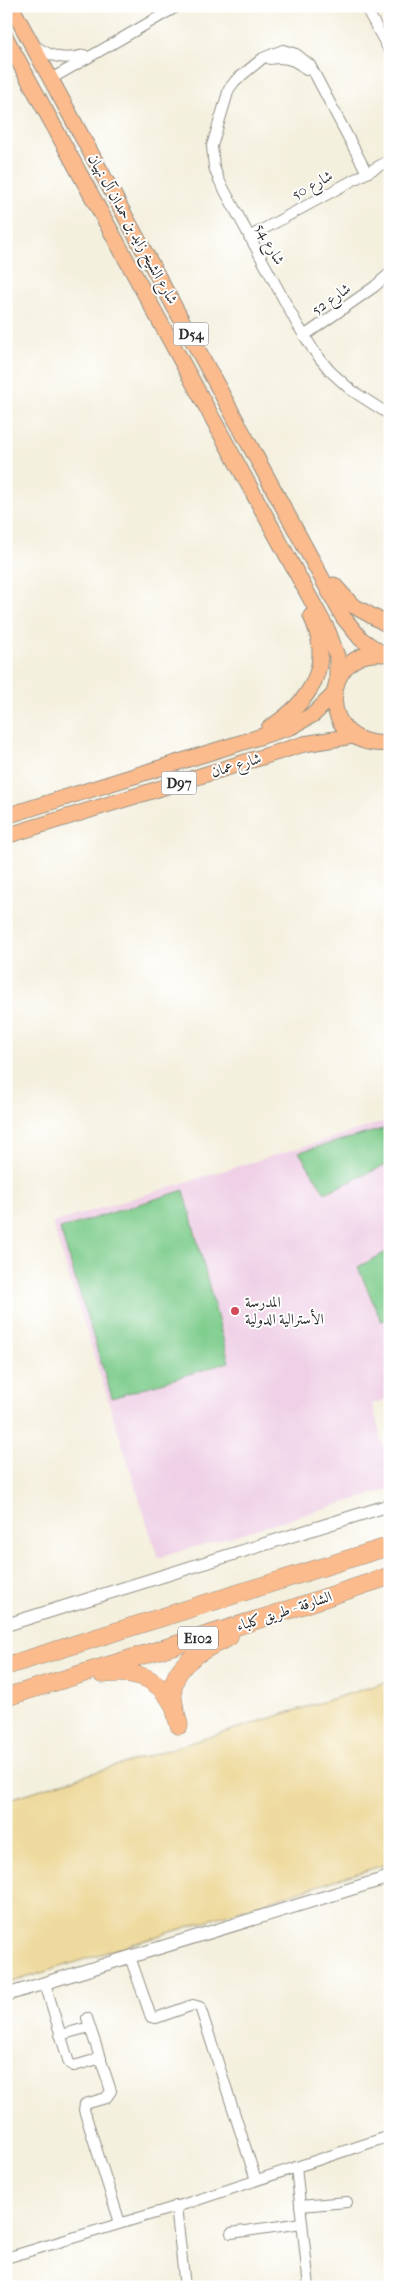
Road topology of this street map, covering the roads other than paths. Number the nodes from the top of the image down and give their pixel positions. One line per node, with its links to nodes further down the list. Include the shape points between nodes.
1 (11, 6): 5 (main road, شارع الشيخ زايد بن حمدان آل نهيان / D54)
2 (178, 6): 7 (street)
3 (364, 6): 6 (street)
4 (8, 41): 8 (main road, via 23,56 36,78); 18 (main road, شارع الشيخ زايد بن حمدان آل نهيان / D54)
5 (32, 44): 7 (street, via 60,59); 8 (main road, شارع الشيخ زايد بن حمدان آل نهيان / D54)
6 (388, 46)
7 (95, 52): 8 (street)
8 (51, 79): 17 (main road, شارع الشيخ زايد بن حمدان آل نهيان / D54)
9 (390, 160): 10 (street, شارع 50)
10 (367, 173): 11 (street, شارع 50); 11 (street, شارع 54, via 319,86 304,68 291,59 259,62 229,89 212,146 216,174)
11 (249, 237): 15 (street, شارع 54)
12 (390, 273): 14 (street, شارع 52)
13 (390, 279): 14 (street, شارع 52)
14 (374, 286): 15 (street, شارع 52)
15 (304, 336): 16 (street, شارع 54, via 337,378 364,400)
16 (390, 415)
17 (309, 553): 19 (main road, via 319,558 336,588 352,605); 20 (main road, شارع الشيخ زايد بن حمدان آل نهيان / D54, via 348,625 361,640)
18 (296, 572): 21 (main road, شارع الشيخ زايد بن حمدان آل نهيان / D54, via 332,639 337,656); 23 (main road, via 296,584 318,635 320,648 316,674 305,698 293,712)
19 (390, 626)
20 (385, 654): 21 (main road, شارع عمان, via 367,655 355,660 344,669)
21 (335, 688): 22 (main road, شارع الشيخ زايد بن حمدان آل نهيان, via 338,718); 23 (main road, شارع عمان / D97, via 314,714 291,727)
22 (353, 736): 24 (main road, via 364,742); 26 (main road, شارع عمان / D97, via 304,744)
23 (257, 738): 25 (main road, شارع عمان / D97)
24 (390, 743)
25 (6, 816)
26 (6, 836)
27 (390, 1505): 31 (street)
28 (387, 1545): 32 (highway, الشارقة - طريق كلباء / E102)
29 (390, 1576): 30 (highway, الشارقة - طريق كلباء / E102)
30 (276, 1614): 33 (highway, الشارقة - طريق كلباء / E102); 35 (highway, via 196,1654 176,1678)
31 (6, 1625)
32 (6, 1666)
33 (65, 1680): 34 (highway, الشارقة - طريق كلباء / E102); 35 (highway, via 108,1673 148,1677 166,1690)
34 (6, 1697)
35 (174, 1705): 36 (highway)
36 (179, 1725)
37 (390, 1877): 38 (street)
38 (130, 1957): 39 (street); 45 (street, via 151,2017 193,2005 200,2007)
39 (45, 1983): 40 (street); 41 (street)
40 (6, 1995)
41 (60, 2035): 42 (street, via 70,2065); 42 (street, via 89,2022)
42 (101, 2058): 49 (street, via 110,2094 87,2103 84,2110)
43 (390, 2136): 44 (street)
44 (296, 2167): 45 (street); 48 (street)
45 (256, 2180): 47 (street)
46 (347, 2202): 48 (street)
47 (176, 2206): 49 (street); 53 (street)
48 (300, 2206): 50 (street)
49 (120, 2223): 52 (street)
50 (302, 2223): 51 (street); 54 (street)
51 (231, 2233)
52 (6, 2258)
53 (185, 2287)
54 (309, 2287)

